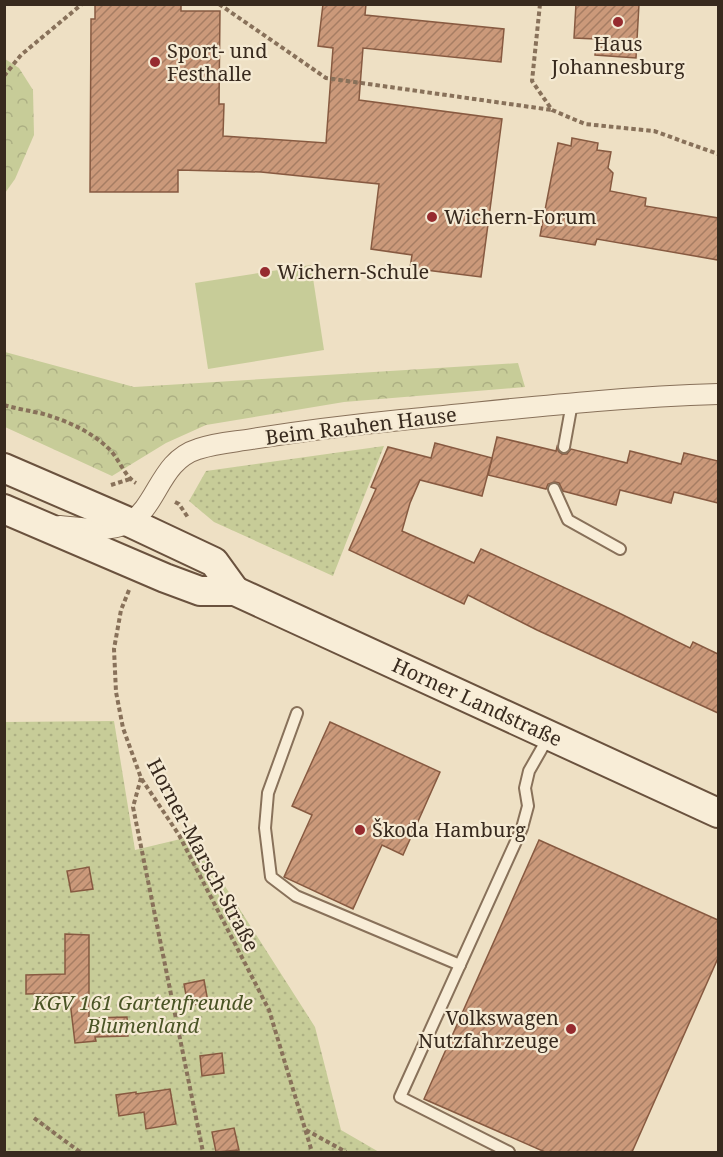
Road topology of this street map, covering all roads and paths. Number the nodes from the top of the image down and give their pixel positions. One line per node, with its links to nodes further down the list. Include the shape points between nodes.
1 (82, 4): 4 (path, via 21,55)
2 (219, 4): 5 (path, via 326,78)
3 (540, 4): 5 (path, via 532,81)
4 (4, 76)
5 (552, 110): 6 (path, via 585,124 654,131)
6 (718, 154)
7 (718, 394): 8 (street, Beim Rauhen Hause)
8 (572, 403): 10 (lane); 15 (street, Beim Rauhen Hause, via 291,433 197,449 174,463 145,507)
9 (4, 405): 12 (path, via 83,429 109,448)
10 (564, 447)
11 (4, 468): 15 (main road, Horner Landstraße)
12 (130, 479)
13 (555, 489): 17 (lane, via 568,520)
14 (4, 509): 16 (main road, Horner Landstraße)
15 (129, 522): 16 (street, via 99,528); 19 (main road, Horner Landstraße, via 214,562)
16 (39, 524): 18 (main road, Horner Landstraße)
17 (620, 549)
18 (138, 566): 19 (main road, Horner Landstraße, via 200,591); 22 (path, Horner-Marsch-Straße, via 121,610 114,649 123,728)
19 (235, 591): 21 (main road, Horner Landstraße)
20 (297, 713): 24 (lane, via 268,793 265,828 271,877 296,896)
21 (549, 735): 23 (main road, Horner Landstraße); 24 (lane, via 529,771 525,788 528,806 522,828)
22 (141, 778): 26 (path, Horner-Marsch-Straße, via 179,835 269,1010); 28 (path, via 133,807)
23 (718, 813)
24 (460, 965): 31 (lane, via 400,1097)
25 (34, 1118): 27 (path)
26 (306, 1130): 29 (path, Horner-Marsch-Straße); 30 (path)
27 (80, 1152)
28 (203, 1152)
29 (312, 1152)
30 (346, 1152)
31 (509, 1152)

